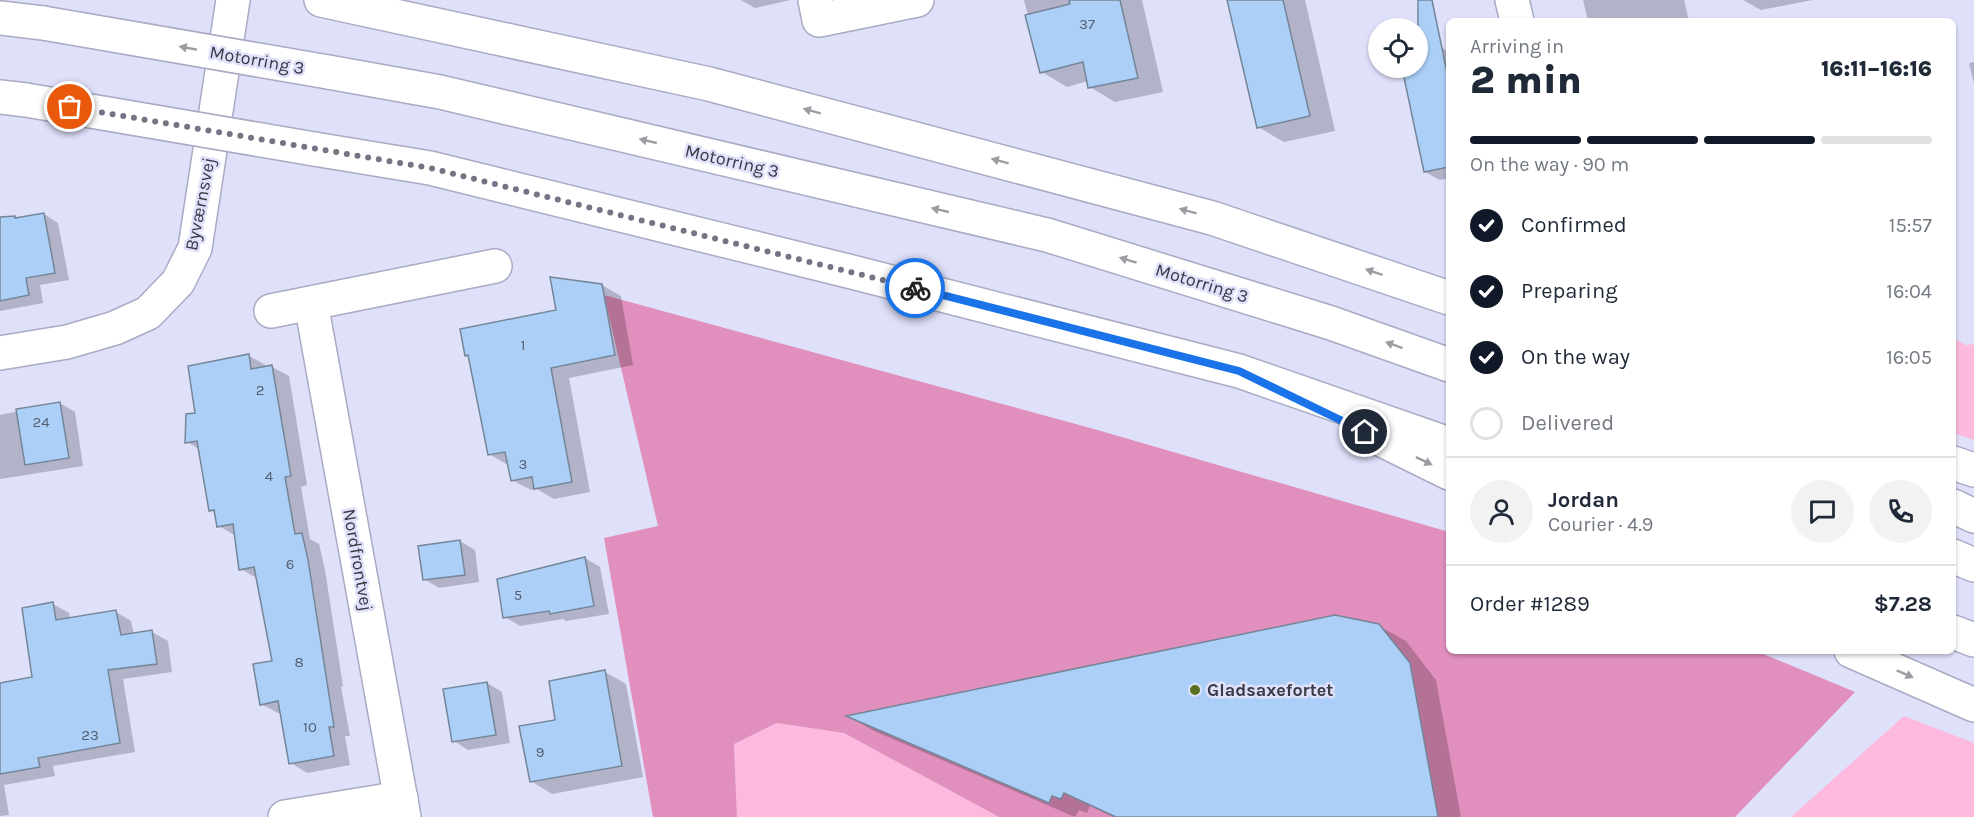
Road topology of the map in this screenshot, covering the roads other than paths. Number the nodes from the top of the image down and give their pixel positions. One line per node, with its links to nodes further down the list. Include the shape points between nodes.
1 (233, 0): 13 (main road, Byværnsvej, via 195,248 178,282 148,313 115,328 67,342)
2 (815, 0): 3 (main road, via 819,20)
3 (917, 0)
4 (1512, 0): 7 (main road)
5 (330, 1): 10 (main road, one-way to 5, via 1212,218 710,84)
6 (0, 18): 14 (main road, Motorring 3, one-way to 6, bridge, via 1332,323 1047,235 440,92)
7 (1516, 18)
8 (13, 98): 15 (main road, bridge, via 441,171)
9 (495, 266): 11 (main road)
10 (1446, 297)
11 (311, 303): 12 (main road); 28 (main road, Nordfrontvej)
12 (271, 311)
13 (0, 353)
14 (1446, 364)
15 (1239, 371): 16 (main road); 19 (main road, one-way to 19)
16 (1446, 443)
17 (1956, 464): 18 (main road)
18 (1974, 470)
19 (1446, 472)
20 (1956, 507): 21 (main road)
21 (1974, 516)
22 (1956, 557): 23 (main road)
23 (1974, 565)
24 (1956, 633): 25 (main road)
25 (1974, 640)
26 (1858, 654): 27 (main road, one-way to 27)
27 (1974, 705)
28 (403, 807): 29 (main road)
29 (285, 817)

